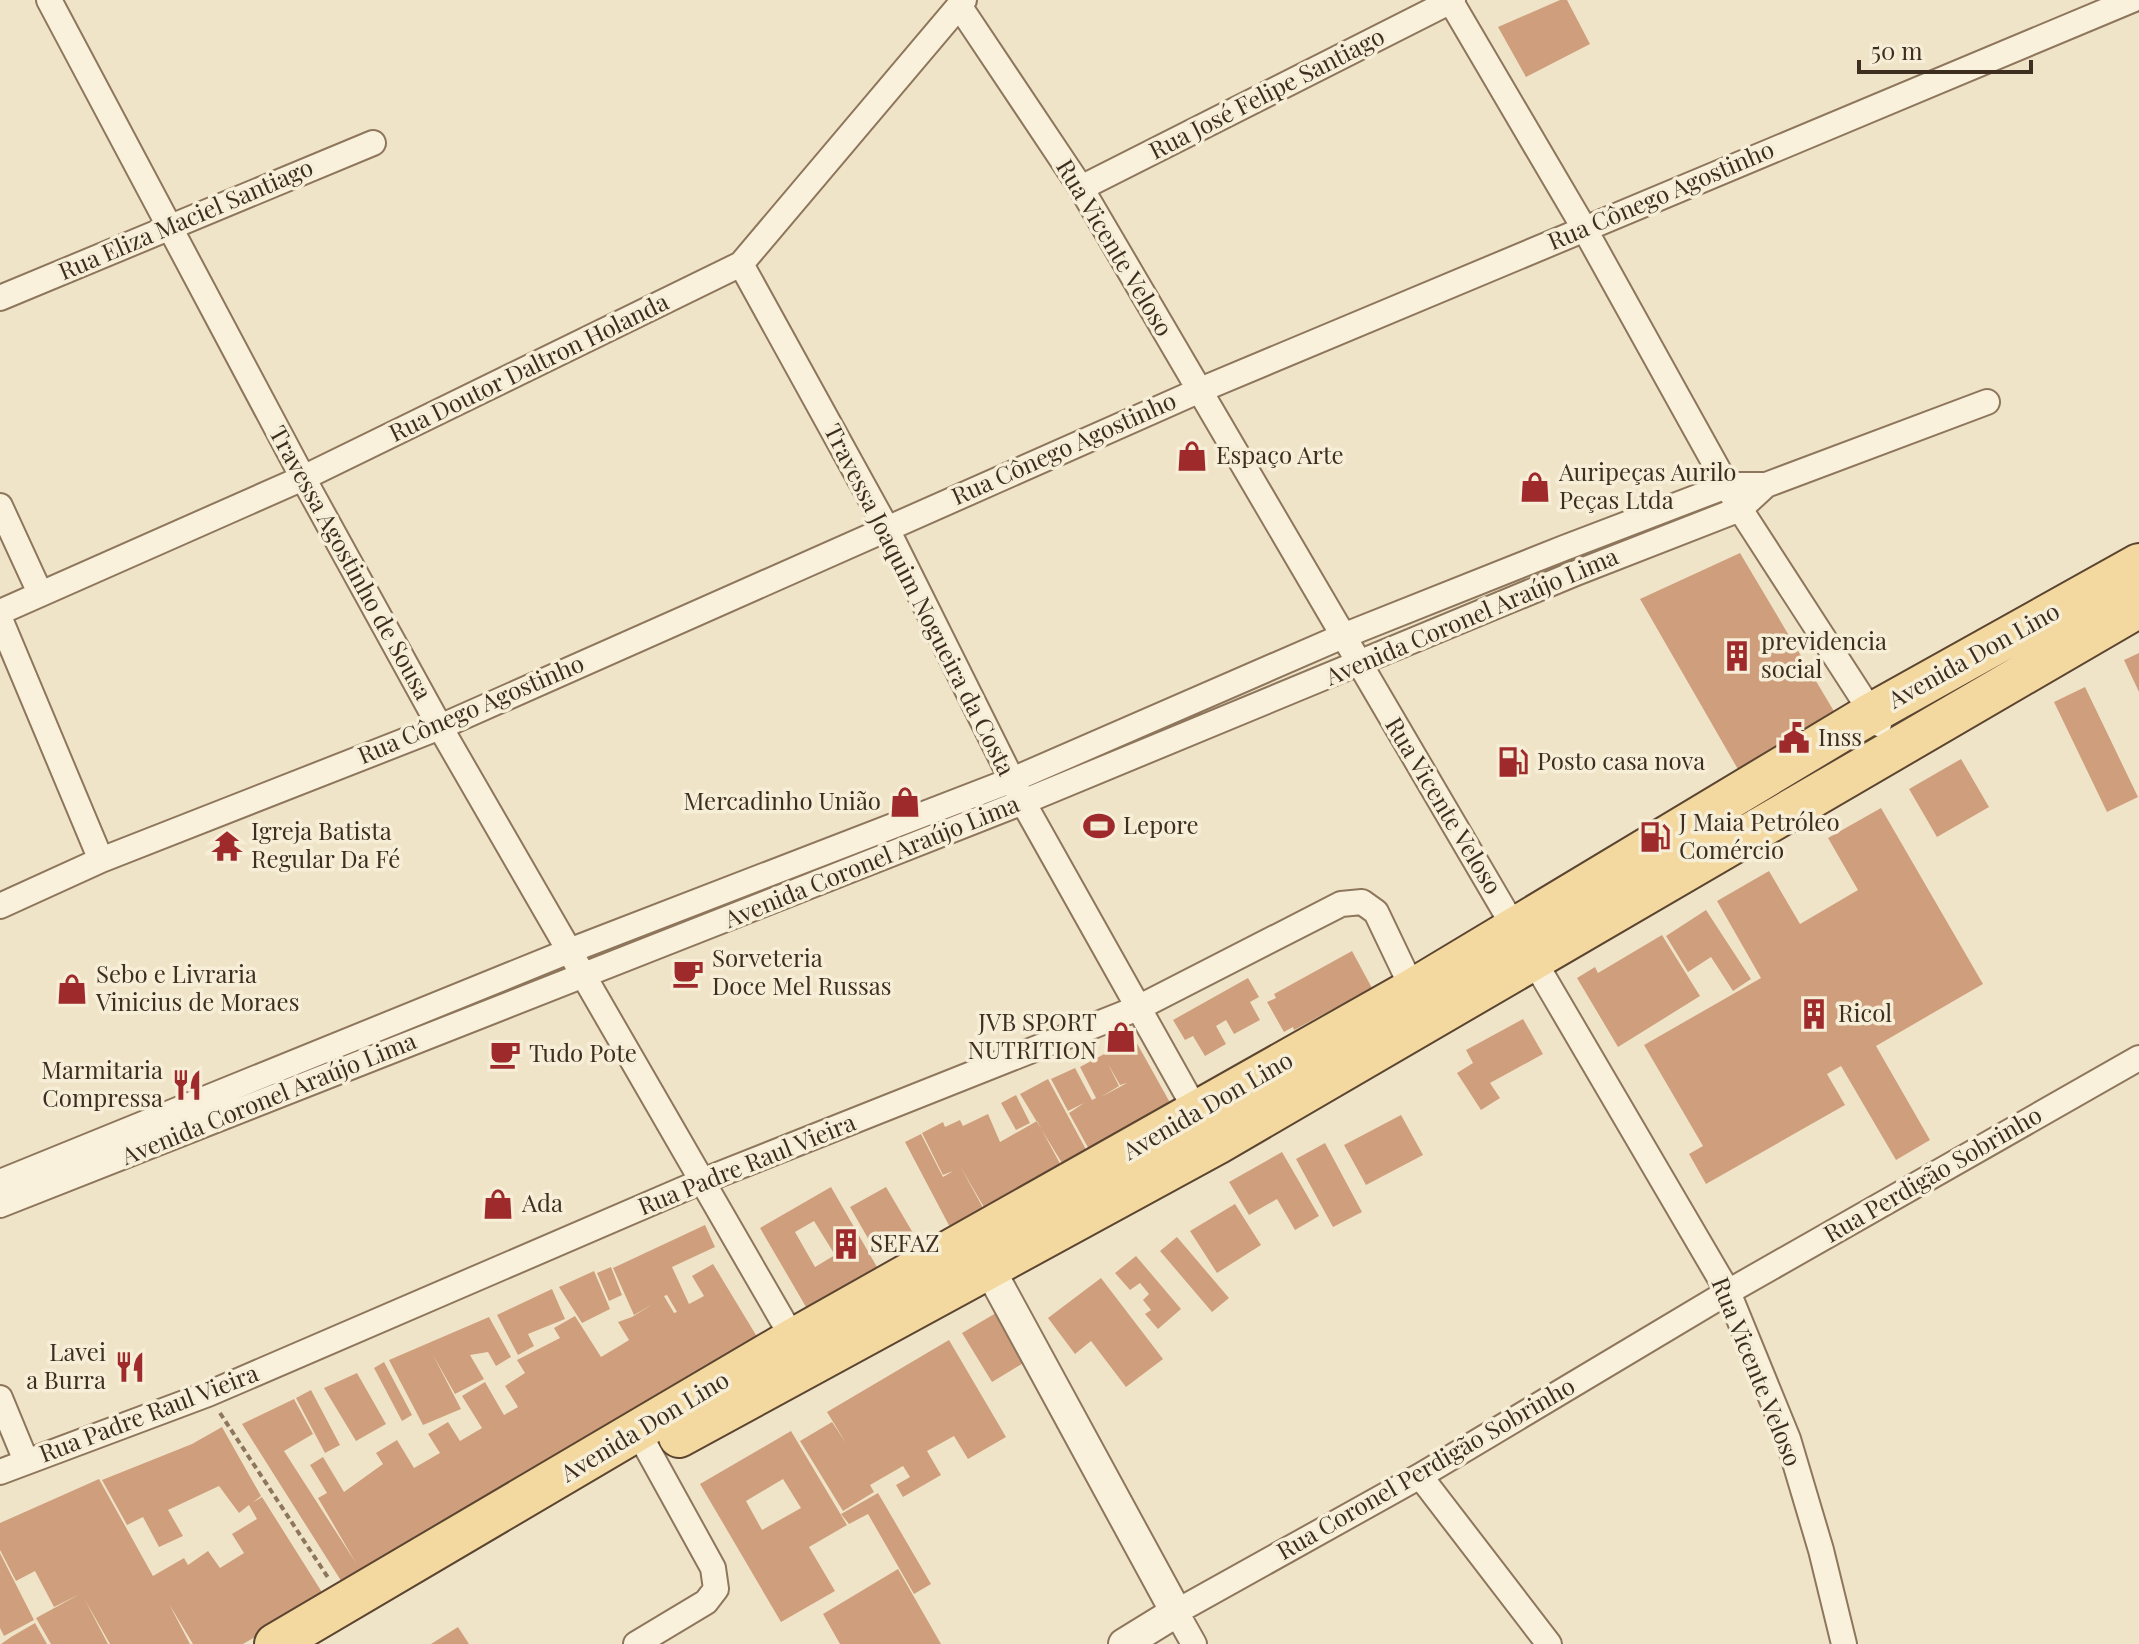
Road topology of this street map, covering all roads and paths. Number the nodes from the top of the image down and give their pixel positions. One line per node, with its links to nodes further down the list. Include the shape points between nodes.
1 (49, 0): 7 (street, Travessa Agostinho de Sousa)
2 (1451, 0): 6 (street, Rua José Felipe Santiago); 8 (street)
3 (2132, 0): 8 (street, Rua Cônego Agostinho)
4 (962, 3): 6 (street, Rua Vicente Veloso); 9 (street, Rua Doutor Daltron Holanda)
5 (373, 143): 7 (street, Rua Eliza Maciel Santiago)
6 (1081, 188): 11 (street, Rua Vicente Veloso)
7 (168, 226): 10 (street, Rua Eliza Maciel Santiago); 13 (street, Travessa Agostinho de Sousa)
8 (1584, 228): 11 (street, Rua Cônego Agostinho); 14 (street)
9 (741, 264): 13 (street, Rua Doutor Daltron Holanda); 18 (street, Travessa Joaquim Nogueira da Costa)
10 (0, 298)
11 (1198, 391): 18 (street, Rua Cônego Agostinho); 27 (street, Rua Vicente Veloso)
12 (1987, 402): 15 (street)
13 (303, 478): 22 (street, Rua Doutor Daltron Holanda); 31 (street, Travessa Agostinho de Sousa)
14 (1729, 485): 15 (street); 17 (street); 19 (street, Avenida Coronel Araújo Lima)
15 (1766, 485): 17 (street)
16 (0, 506): 22 (street)
17 (1740, 509): 21 (street, Avenida Coronel Araújo Lima); 30 (street)
18 (886, 527): 31 (street, Rua Cônego Agostinho); 34 (street, Travessa Joaquim Nogueira da Costa)
19 (1564, 548): 21 (street); 27 (street, Avenida Coronel Araújo Lima)
20 (2139, 564): 26 (main road, Avenida Don Lino)
21 (1576, 573): 28 (street, Avenida Coronel Araújo Lima)
22 (40, 593): 24 (street, Rua Doutor Daltron Holanda)
23 (2139, 607): 26 (main road, Avenida Don Lino)
24 (0, 612)
25 (0, 619): 37 (street)
26 (2058, 631): 30 (main road, Avenida Don Lino); 33 (main road, Avenida Don Lino)
27 (1343, 636): 28 (street, Rua Vicente Veloso); 29 (street, Avenida Coronel Araújo Lima)
28 (1358, 665): 32 (street, Avenida Coronel Araújo Lima); 41 (street, Rua Vicente Veloso)
29 (1174, 711): 32 (street); 34 (street, Avenida Coronel Araújo Lima)
30 (1872, 713): 33 (street); 35 (main road, Avenida Don Lino)
31 (440, 727): 37 (street, Rua Cônego Agostinho); 42 (street, Travessa Agostinho de Sousa)
32 (1187, 735): 34 (street, Avenida Coronel Araújo Lima)
33 (1894, 749): 36 (main road, Avenida Don Lino)
34 (1018, 791): 38 (street, Avenida Coronel Araújo Lima); 39 (street, Avenida Coronel Araújo Lima); 46 (street, Travessa Joaquim Nogueira da Costa)
35 (1699, 815): 36 (main road); 41 (main road, Avenida Don Lino)
36 (1720, 850): 43 (main road, Avenida Don Lino)
37 (101, 860): 40 (street, Rua Cônego Agostinho)
38 (793, 866): 39 (street); 42 (street, Avenida Coronel Araújo Lima)
39 (806, 890): 44 (street, Avenida Coronel Araújo Lima)
40 (0, 906)
41 (1515, 924): 43 (street, Rua Vicente Veloso); 45 (main road, Avenida Don Lino)
42 (569, 951): 44 (street, Travessa Agostinho de Sousa); 47 (street, Avenida Coronel Araújo Lima)
43 (1534, 959): 45 (main road, Avenida Don Lino); 58 (street, Rua Vicente Veloso)
44 (582, 975): 48 (street, Avenida Coronel Araújo Lima); 55 (street, Travessa Agostinho de Sousa)
45 (1420, 1004): 46 (street, Rua Padre Raul Vieira, via 1376,912 1354,901); 52 (main road, Avenida Don Lino)
46 (1138, 1008): 52 (street, Travessa Joaquim Nogueira da Costa); 55 (street, Rua Padre Raul Vieira)
47 (413, 1014): 48 (street); 50 (street, Avenida Coronel Araújo Lima)
48 (423, 1038): 51 (street, Avenida Coronel Araújo Lima)
49 (2139, 1058): 58 (street, Rua Perdigão Sobrinho)
50 (274, 1070): 51 (street); 53 (street, Avenida Coronel Araújo Lima)
51 (285, 1093): 53 (street, Avenida Coronel Araújo Lima)
52 (1207, 1128): 57 (main road, Avenida Don Lino)
53 (103, 1152): 54 (street, Avenida Coronel Araújo Lima); 56 (street, Avenida Coronel Araújo Lima)
54 (0, 1182)
55 (700, 1182): 59 (street, Travessa Agostinho de Sousa); 60 (street, Rua Padre Raul Vieira)
56 (0, 1205)
57 (982, 1255): 59 (main road, Avenida Don Lino); 67 (street)
58 (1728, 1292): 65 (street, Rua Coronel Perdigão Sobrinho); 74 (street, Rua Vicente Veloso, via 1788,1439)
59 (802, 1353): 62 (main road, Avenida Don Lino)
60 (208, 1394): 63 (street, Rua Padre Raul Vieira); 66 (path)
61 (0, 1398): 63 (street)
62 (645, 1442): 66 (main road, Avenida Don Lino); 69 (main road, Avenida Don Lino); 70 (street, via 713,1568 716,1589 706,1602)
63 (26, 1461): 64 (street, Rua Padre Raul Vieira)
64 (0, 1472)
65 (1420, 1476): 67 (street, Rua Coronel Perdigão Sobrinho); 73 (street)
66 (345, 1603): 68 (main road, Avenida Don Lino)
67 (1176, 1612): 71 (street, Rua Coronel Perdigão Sobrinho); 72 (street)
68 (275, 1644)
69 (328, 1644)
70 (636, 1644)
71 (1124, 1644)
72 (1194, 1644)
73 (1549, 1644)
74 (1844, 1644)

